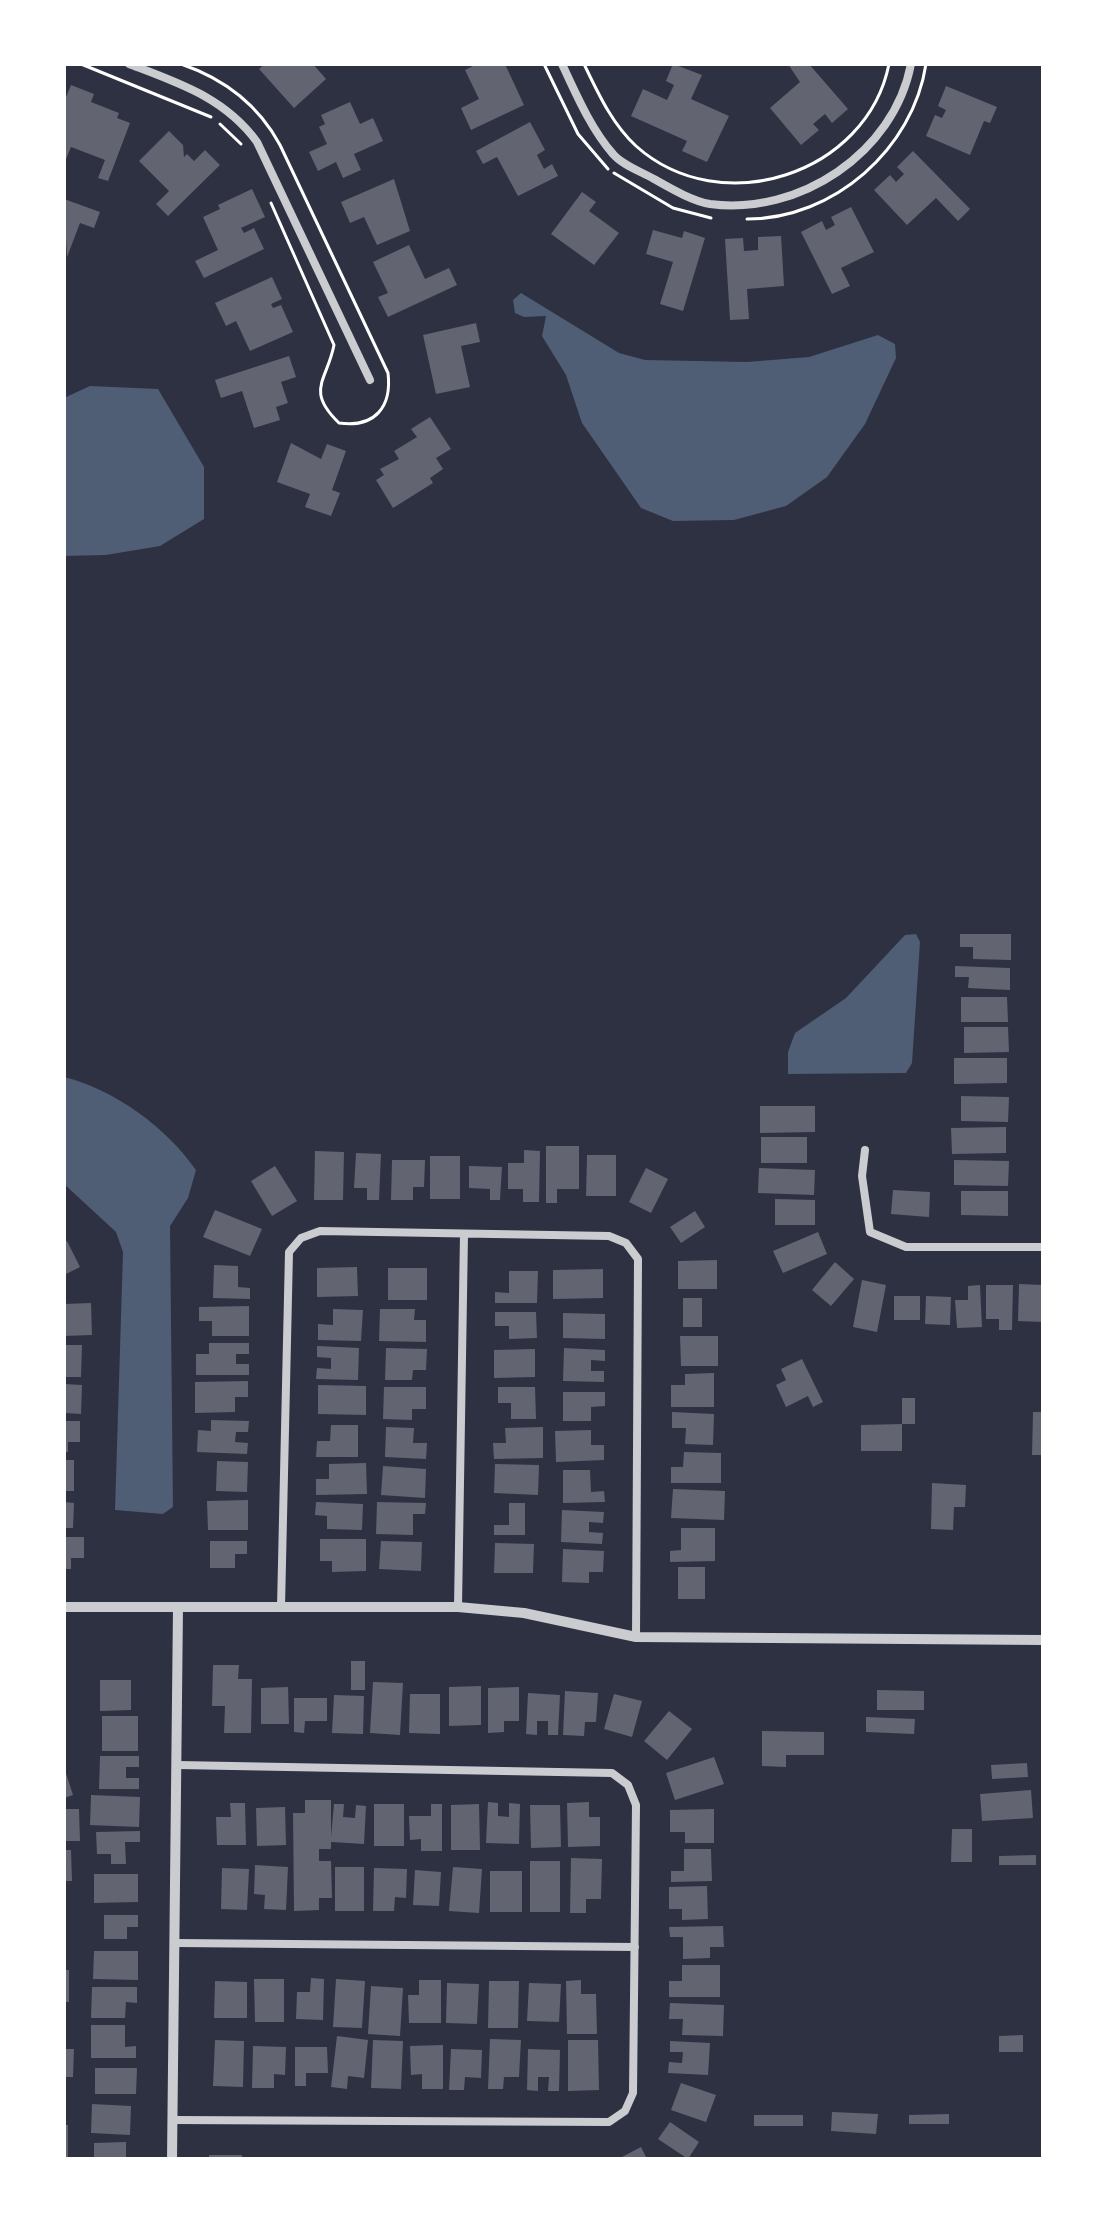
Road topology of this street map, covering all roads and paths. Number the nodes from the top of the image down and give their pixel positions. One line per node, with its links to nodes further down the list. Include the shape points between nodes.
1 (81, 64): 10 (path, via 200,111)
2 (129, 64): 14 (street, via 202,92 241,120 257,142)
3 (181, 64): 11 (path, via 245,98 280,145 388,373 390,392 381,413 369,421 339,423 326,410 319,379 334,345)
4 (544, 64): 12 (path, via 578,134 603,164 630,186 673,208)
5 (562, 64): 8 (street, via 614,156 696,199 720,204 758,203 805,192 843,169 882,130)
6 (584, 64): 7 (path, via 614,121 637,148 687,174 736,184 760,183 810,167 833,153 876,103)
7 (889, 64)
8 (911, 64)
9 (926, 64): 13 (path, via 902,129 884,157 858,179 795,212)
10 (247, 150)
11 (269, 199)
12 (720, 218)
13 (733, 218)
14 (370, 380)
15 (865, 1150): 17 (street, via 862,1176 870,1232 906,1247)
16 (464, 1234): 20 (street, via 320,1231 301,1238 289,1252); 21 (street); 22 (street, via 609,1236 626,1243 638,1259)
17 (1043, 1247)
18 (64, 1607): 19 (street)
19 (178, 1607): 20 (street); 24 (street)
20 (281, 1607): 21 (street)
21 (458, 1607): 22 (street, via 524,1613)
22 (636, 1637): 23 (street)
23 (1043, 1640)
24 (178, 1765): 25 (street); 26 (street, via 612,1773 628,1785 636,1805)
25 (176, 1943): 26 (street); 27 (street)
26 (635, 1947): 27 (street, via 633,2093 625,2111 609,2122)
27 (172, 2120): 28 (street)
28 (172, 2159)

